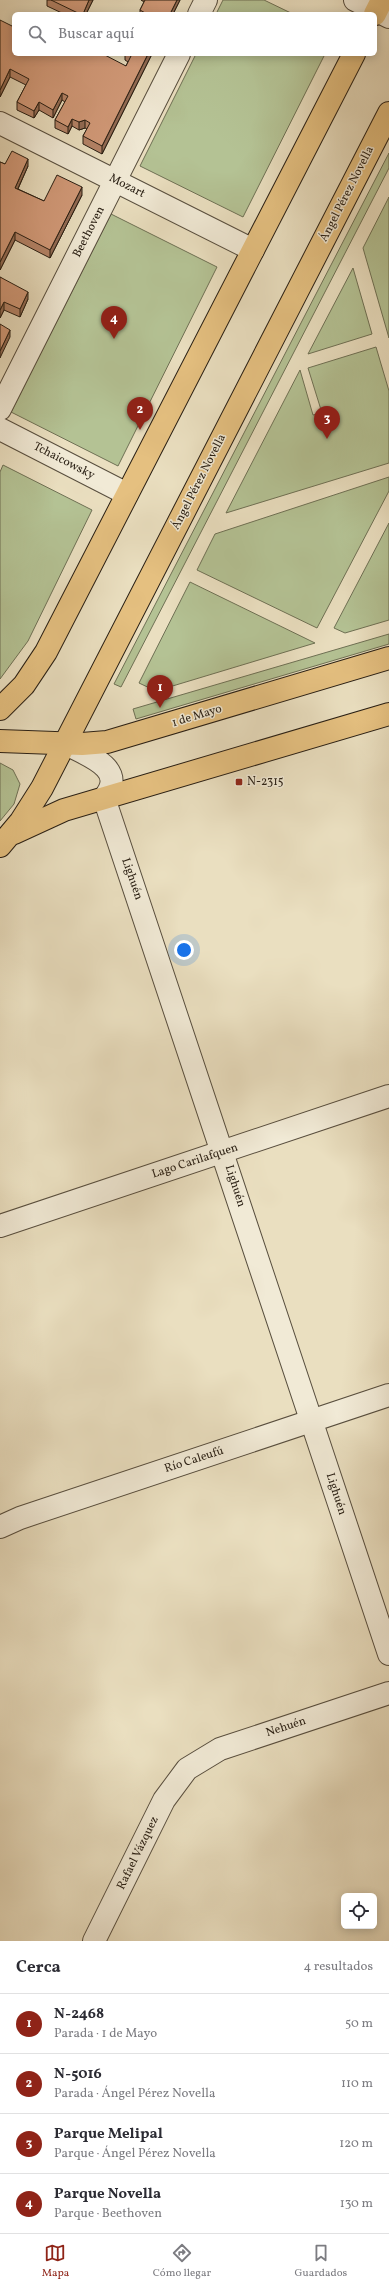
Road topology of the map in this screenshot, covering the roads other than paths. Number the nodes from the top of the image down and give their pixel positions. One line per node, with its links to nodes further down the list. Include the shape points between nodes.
1 (206, 0): 4 (street)
2 (355, 0): 3 (street)
3 (380, 10)
4 (200, 12)
5 (178, 56): 9 (street, Beethoven)
6 (353, 56): 10 (main road)
7 (389, 113): 18 (main road, Ángel Pérez Novella)
8 (0, 122): 9 (street, Mozart)
9 (115, 180): 10 (street, Mozart); 11 (street, Beethoven)
10 (253, 250): 13 (main road)
11 (0, 409)
12 (0, 429): 13 (street, Tchaicowsky)
13 (127, 494): 15 (main road, via 39,663 24,685)
14 (389, 658): 18 (main road, 1 de Mayo, via 115,740 99,743)
15 (0, 709)
16 (389, 714): 19 (main road)
17 (0, 741): 18 (main road, 1 de Mayo)
18 (64, 743): 19 (street, via 109,770 112,786); 20 (main road, Ángel Pérez Novella, via 42,788)
19 (104, 798): 20 (main road, via 50,816); 22 (street, Lighuén)
20 (4, 841)
21 (389, 1096): 22 (street, Lago Carilafquen)
22 (224, 1152): 23 (street, Lago Carilafquen); 25 (street, Lighuén)
23 (0, 1226)
24 (389, 1395): 25 (street, Río Caleufú)
25 (312, 1420): 26 (street, Río Caleufú, via 20,1518); 27 (street, Lighuén)
26 (0, 1527)
27 (389, 1654)
28 (389, 1693): 29 (street, Nehuén, via 220,1749)
29 (187, 1769): 30 (street, Rafael Vázquez, via 164,1800)
30 (94, 1941)

